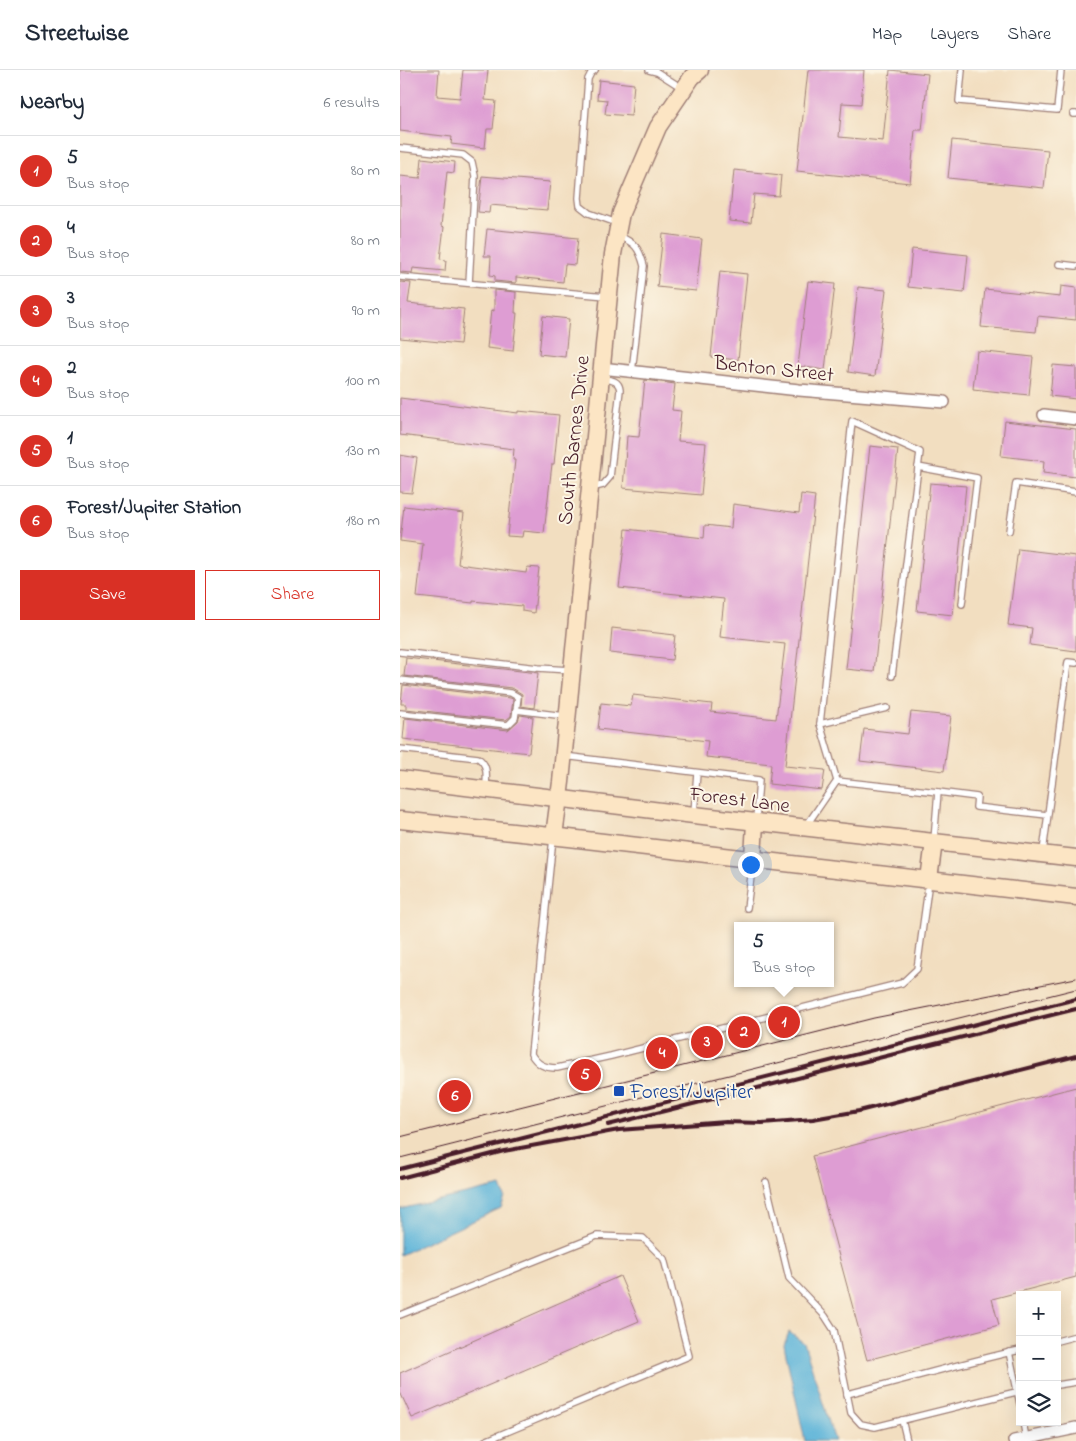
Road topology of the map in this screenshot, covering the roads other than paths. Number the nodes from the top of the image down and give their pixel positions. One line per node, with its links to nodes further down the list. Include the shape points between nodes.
1 (595, 70): 8 (lane, via 588,79 580,206)
2 (649, 70): 6 (lane)
3 (700, 70): 6 (main road, South Barnes Drive)
4 (962, 70): 5 (lane, via 959,101 1057,110)
5 (1061, 70)
6 (684, 90): 8 (main road, South Barnes Drive, via 658,127 624,204)
7 (400, 148): 12 (lane, via 464,155 472,162 475,176)
8 (618, 229): 13 (main road, South Barnes Drive); 14 (lane, via 640,252 644,266)
9 (1059, 264): 10 (lane)
10 (1076, 266)
11 (400, 276): 12 (lane)
12 (469, 283): 13 (lane)
13 (609, 296): 15 (main road, South Barnes Drive)
14 (632, 372): 15 (street, Benton Street); 16 (street, Benton Street)
15 (601, 374): 25 (main road, South Barnes Drive)
16 (944, 402)
17 (1044, 415): 18 (street)
18 (1076, 419)
19 (918, 467): 22 (lane, via 977,478); 26 (lane); 32 (lane, via 920,452 852,421)
20 (1076, 492): 21 (lane, via 1016,483)
21 (1009, 531)
22 (962, 604)
23 (400, 652): 25 (lane)
24 (1076, 663): 41 (lane, via 1068,662)
25 (572, 670): 31 (main road, South Barnes Drive)
26 (892, 676)
27 (400, 680): 29 (lane, via 511,693 518,697)
28 (888, 708): 32 (lane)
29 (516, 710): 30 (lane, via 508,725); 31 (lane)
30 (400, 713)
31 (567, 716): 34 (main road, South Barnes Drive)
32 (820, 724): 37 (lane)
33 (400, 749): 38 (lane, via 478,758 487,769)
34 (563, 756): 35 (lane); 40 (main road, South Barnes Drive)
35 (697, 773): 42 (lane); 44 (lane, via 759,780)
36 (400, 779): 38 (main road, Forest Lane)
37 (837, 781): 39 (lane); 45 (lane)
38 (486, 789): 40 (main road, Forest Lane)
39 (938, 792): 41 (lane, via 977,797 976,807); 47 (lane)
40 (559, 798): 42 (main road, Forest Lane); 46 (main road, South Barnes Drive)
41 (1047, 814): 48 (lane)
42 (694, 815): 44 (main road, Forest Lane)
43 (400, 820): 46 (main road)
44 (756, 822): 45 (main road, Forest Lane); 50 (main road)
45 (805, 828): 47 (main road, Forest Lane)
46 (554, 836): 50 (main road); 51 (lane, via 530,1054 549,1068 611,1056 902,983 917,969)
47 (934, 842): 48 (main road, Forest Lane); 51 (main road)
48 (1043, 855): 49 (main road, Forest Lane)
49 (1076, 858)
50 (753, 859): 51 (main road); 53 (lane)
51 (929, 879): 52 (main road)
52 (1076, 897)
53 (747, 908)
54 (766, 1182): 64 (lane, via 789,1278 834,1330)
55 (400, 1315): 69 (lane, via 597,1236 643,1238 664,1259 689,1356)
56 (1076, 1336): 57 (lane)
57 (1061, 1340)
58 (1016, 1351): 59 (lane)
59 (1009, 1352): 60 (lane); 64 (lane)
60 (1016, 1381)
61 (1076, 1382): 62 (lane)
62 (1061, 1384)
63 (1016, 1392): 65 (lane)
64 (847, 1394): 65 (lane, via 851,1413 861,1424 876,1426)
65 (902, 1420): 70 (lane)
66 (1024, 1426): 68 (lane)
67 (1076, 1428): 68 (street)
68 (1026, 1438): 71 (street)
69 (485, 1441)
70 (907, 1441)
71 (1014, 1441)

